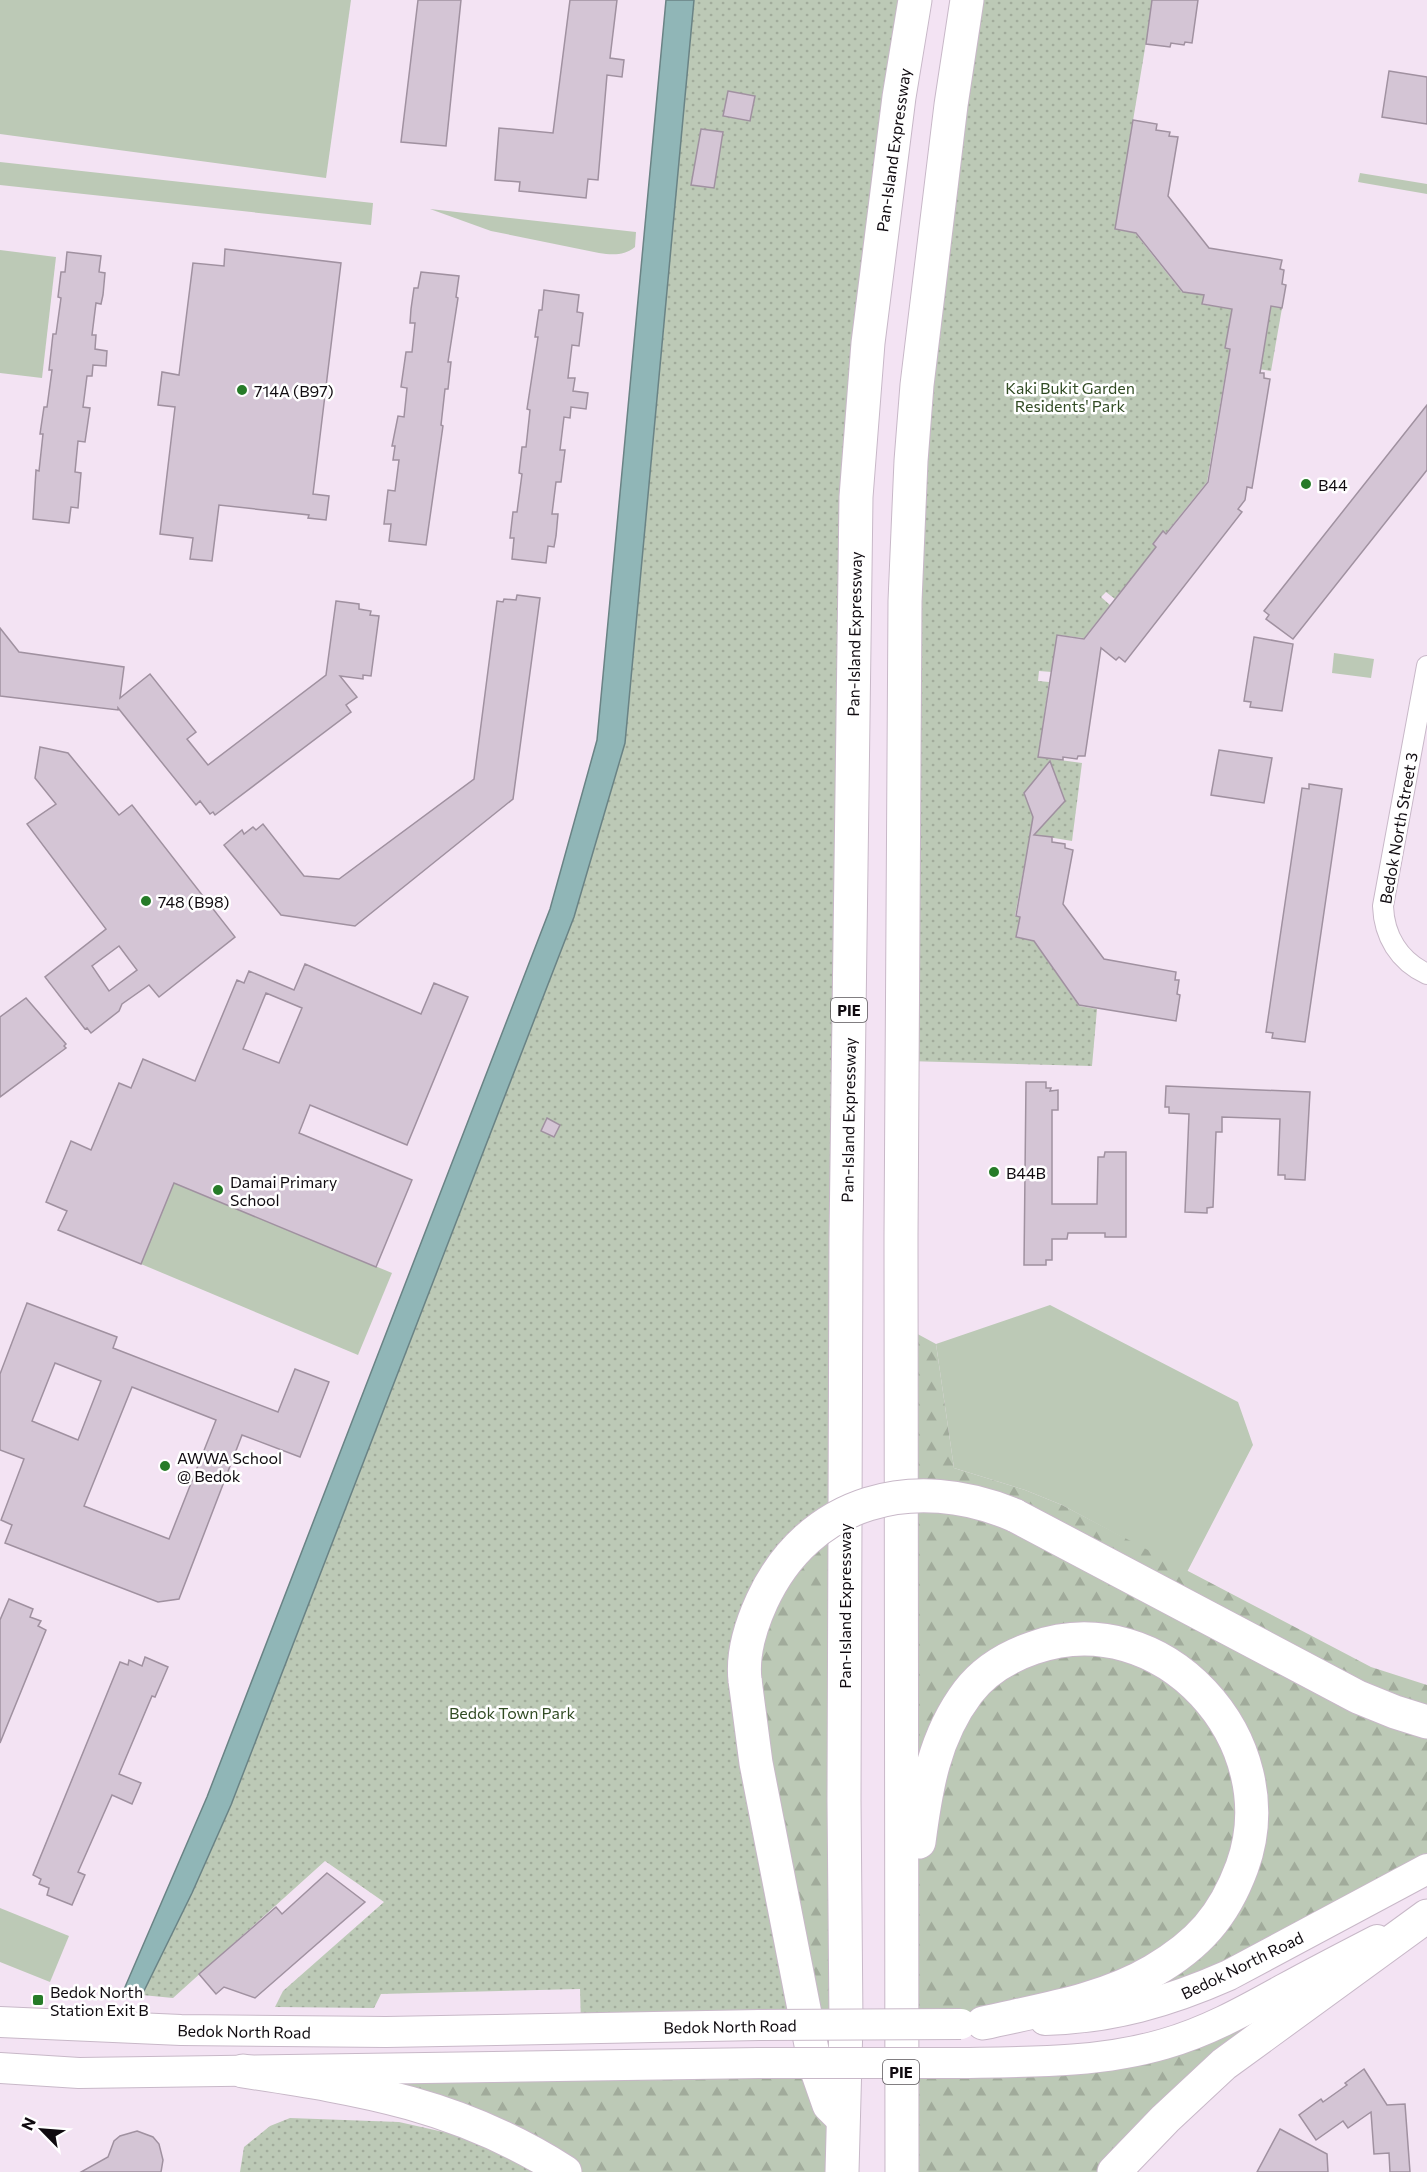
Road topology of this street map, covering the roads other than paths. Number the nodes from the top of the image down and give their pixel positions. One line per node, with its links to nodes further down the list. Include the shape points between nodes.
1 (915, 0): 14 (highway, Pan-Island Expressway / PIE, via 868,343 856,497 846,1238 846,2023)
2 (967, 0): 8 (highway, PIE, via 917,385 905,601)
3 (1427, 666): 4 (street, Bedok North Street 3, via 1383,906 1386,929 1397,950)
4 (1427, 974)
5 (1427, 1722): 14 (highway, bridge, via 1358,1697 1014,1515 952,1496 929,1495 872,1502 837,1518 780,1568 757,1610 744,1667 756,1763 815,2065 829,2104)
6 (1427, 1869): 10 (main road, Bedok North Road, via 1229,1975 1171,2000 1055,2020)
7 (1427, 1914): 11 (main road, bridge, via 1242,2013 1165,2044 1067,2060); 18 (highway, via 1224,2064)
8 (902, 1972): 10 (highway, via 930,1767 946,1727 973,1686 1010,1658 1069,1638 1112,1641 1169,1664 1197,1687 1225,1719 1246,1770 1253,1806 1251,1829 1244,1863 1227,1902 1194,1943 1143,1977 1082,2000); 11 (highway, PIE)
9 (0, 2022): 10 (main road, Bedok North Road, bridge, via 181,2030 375,2032)
10 (972, 2023)
11 (901, 2063): 13 (main road, bridge); 17 (highway, PIE)
12 (0, 2068): 13 (main road, via 79,2073)
13 (243, 2071): 15 (highway, via 343,2086 408,2102 512,2140)
14 (842, 2118): 16 (highway, Pan-Island Expressway / PIE)
15 (565, 2172)
16 (842, 2172)
17 (902, 2172)
18 (1114, 2172)

